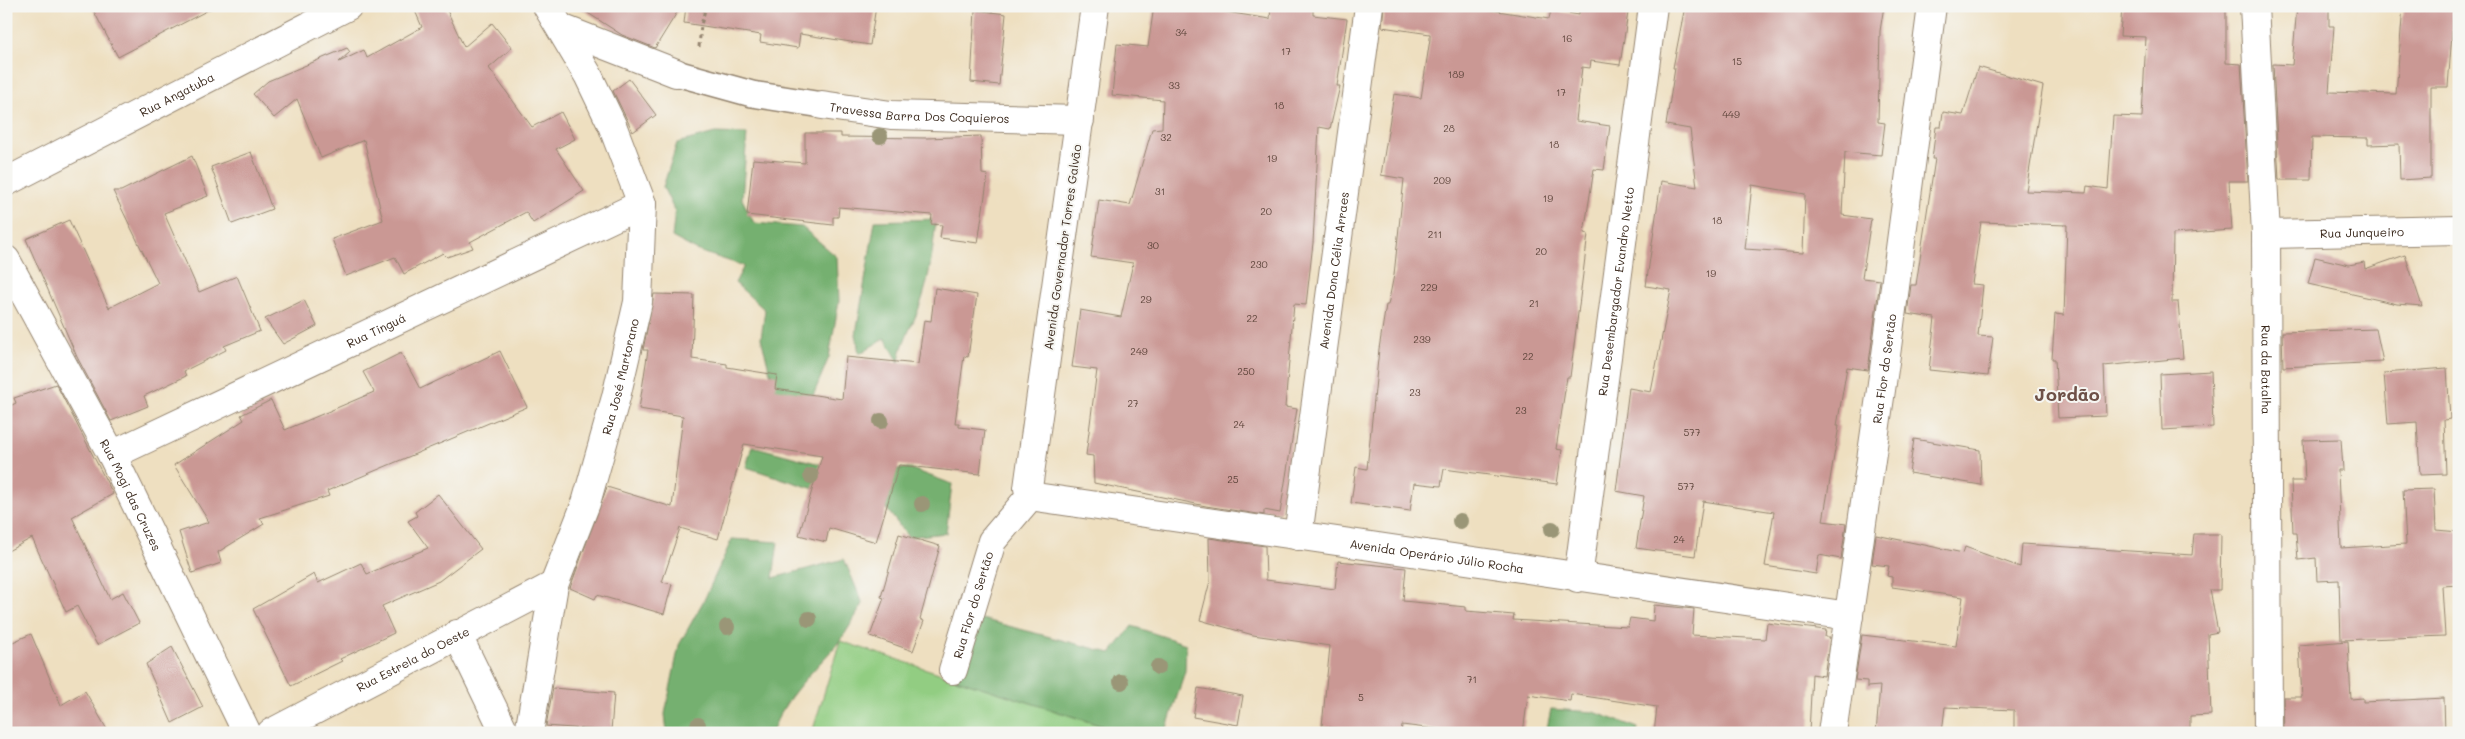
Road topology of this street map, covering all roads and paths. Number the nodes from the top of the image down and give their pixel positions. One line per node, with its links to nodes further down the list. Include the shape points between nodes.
1 (348, 6): 14 (street, Rua Angatuba)
2 (547, 6): 9 (street, Rua José Martorano)
3 (706, 6): 10 (path)
4 (1096, 6): 13 (street, Avenida Governador Torres Galvão)
5 (1369, 6): 21 (street, Avenida Dona Célia Arraes)
6 (1653, 6): 22 (street, Rua Desembargador Evandro Netto)
7 (1932, 6): 24 (street, Rua Flor do Sertão)
8 (2254, 6): 17 (street, Rua da Batalha)
9 (561, 28): 11 (street, Travessa Barra Dos Coquieros); 15 (street, Rua José Martorano, via 612,125)
10 (699, 48)
11 (676, 74): 12 (street, Travessa Barra Dos Coquieros, via 752,94)
12 (822, 104): 13 (street, Travessa Barra Dos Coquieros, via 891,115)
13 (1080, 120): 20 (street, Avenida Governador Torres Galvão)
14 (6, 182)
15 (642, 204): 19 (street, Rua Tinguá); 23 (street, Rua José Martorano, via 638,302 586,503)
16 (2459, 230): 17 (street, Rua Junqueiro)
17 (2266, 234): 32 (street, Rua da Batalha)
18 (6, 260): 19 (street, Rua Mogi das Cruzes)
19 (112, 454): 27 (street, Rua Mogi das Cruzes)
20 (1030, 491): 21 (street, Avenida Operário Júlio Rocha, via 1036,497); 26 (street, Rua Flor do Sertão, via 992,541)
21 (1298, 536): 22 (street, Avenida Operário Júlio Rocha)
22 (1578, 578): 24 (street, Avenida Operário Júlio Rocha)
23 (554, 584): 25 (street, Rua Estrela do Oeste); 30 (street, Rua José Martorano)
24 (1849, 616): 31 (street, Rua Flor do Sertão)
25 (457, 634): 28 (street, Rua Estrela do Oeste); 29 (street)
26 (953, 670)
27 (247, 733)
28 (271, 733)
29 (505, 733)
30 (529, 733)
31 (1832, 733)
32 (2268, 733)

